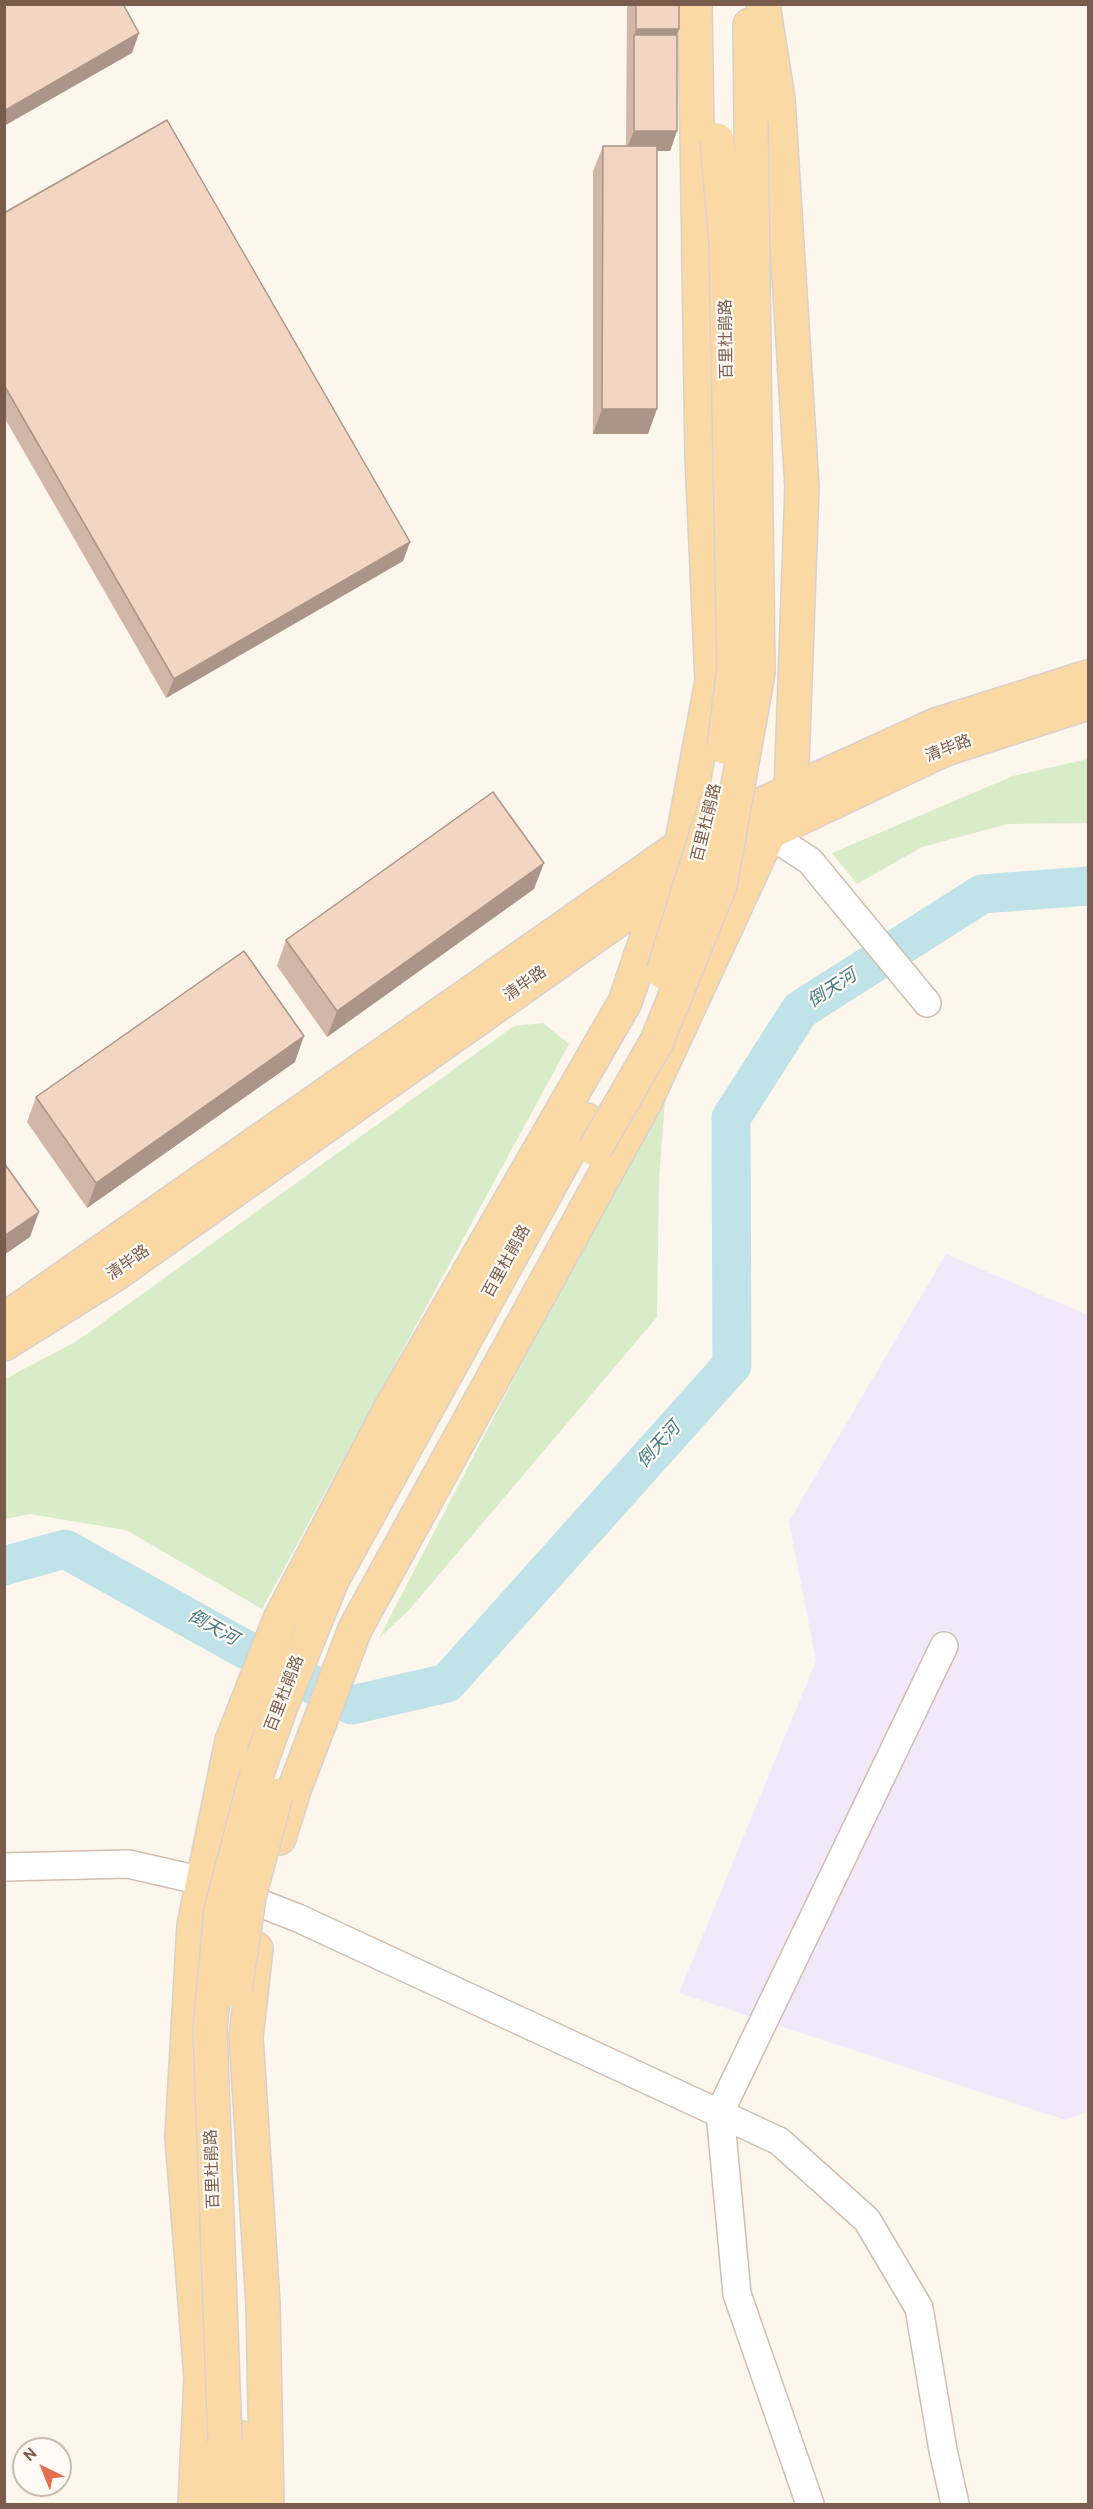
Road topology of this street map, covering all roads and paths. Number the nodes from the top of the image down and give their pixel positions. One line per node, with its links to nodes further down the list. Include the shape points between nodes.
1 (694, 4): 9 (main road, via 702,455 712,681)
2 (705, 4): 19 (main road, 百里杜鹃路, bridge, via 726,242 734,668 716,804 647,1018 586,1120 332,1580 256,1773 221,1911 210,2029)
3 (749, 4): 17 (main road, 百里杜鹃路, bridge, via 758,673 720,885 657,1041 352,1600 276,1795)
4 (763, 4): 7 (main road, via 778,99 802,487)
5 (1089, 676): 7 (main road, via 936,725)
6 (1089, 703): 8 (main road, 清毕路, via 945,749)
7 (791, 792): 8 (main road); 9 (main road, via 699,833)
8 (769, 834): 10 (main road, 清毕路, via 712,855); 11 (street, via 810,861); 17 (main road, via 645,1102 355,1629)
9 (681, 847): 10 (main road); 12 (main road)
10 (664, 887): 13 (main road, 清毕路, via 114,1275); 16 (main road, via 625,1002 392,1406 280,1619 235,1734)
11 (927, 1003)
12 (4, 1320)
13 (4, 1344)
14 (944, 1646): 18 (street)
15 (4, 1867): 16 (street, via 128,1864)
16 (203, 1881): 17 (street); 20 (main road, via 194,1926 182,2137 201,2377)
17 (255, 1900): 18 (street); 19 (main road, 百里杜鹃路, bridge, via 232,2009); 23 (main road, via 246,2037 263,2304)
18 (720, 2112): 24 (street, via 738,2294); 25 (street, via 779,2140 867,2220 919,2308)
19 (233, 2439): 21 (main road, 百里杜鹃路); 22 (main road, 百里杜鹃路)
20 (195, 2505)
21 (220, 2505)
22 (244, 2505)
23 (267, 2505)
24 (810, 2505)
25 (955, 2505)

